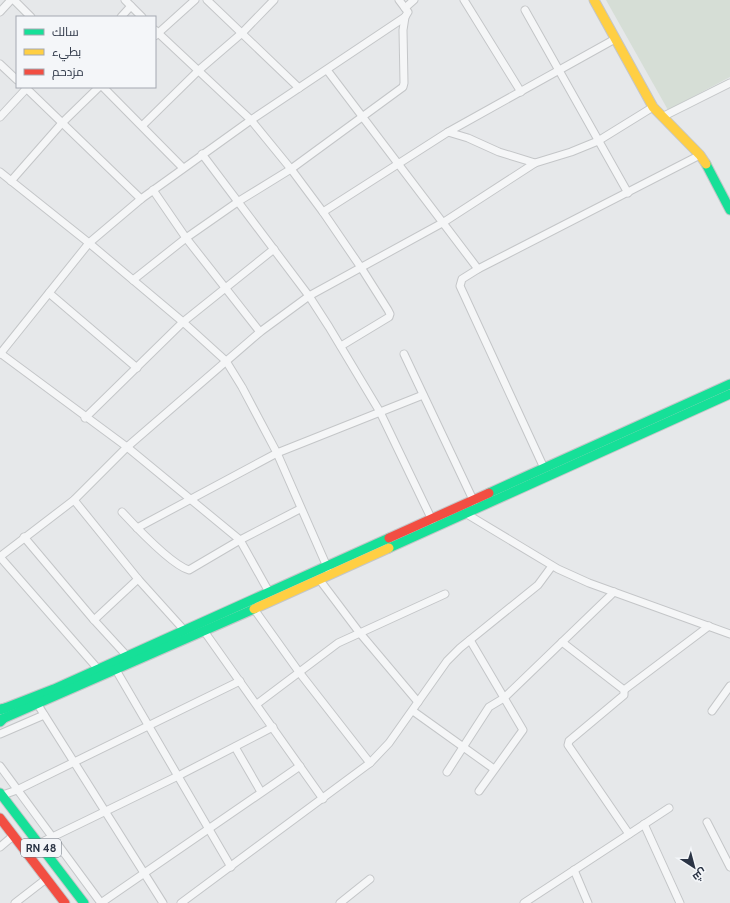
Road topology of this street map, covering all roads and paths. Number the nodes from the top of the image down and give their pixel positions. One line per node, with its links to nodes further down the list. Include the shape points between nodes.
1 (13, 0): 13 (street); 14 (street)
2 (125, 0): 10 (street)
3 (195, 0): 18 (street)
4 (207, 0): 19 (street)
5 (274, 0): 19 (street)
6 (399, 0): 11 (street)
7 (414, 0): 11 (street)
8 (464, 0): 31 (street)
9 (594, 0): 20 (main road)
10 (131, 6): 15 (street); 16 (street)
11 (405, 8): 17 (street, via 408,13)
12 (524, 10): 24 (street)
13 (0, 12)
14 (30, 16)
15 (122, 16)
16 (141, 16)
17 (405, 17): 23 (street); 33 (street, via 404,85)
18 (156, 33): 22 (street)
19 (242, 33): 22 (street); 30 (street)
20 (615, 39): 24 (street); 32 (main road)
21 (0, 64): 25 (street)
22 (199, 70): 36 (street); 38 (street)
23 (328, 70): 30 (street); 33 (street)
24 (557, 71): 31 (street); 40 (street)
25 (16, 79)
26 (730, 83): 35 (street)
27 (25, 88): 34 (street); 37 (street)
28 (98, 88): 37 (street)
29 (104, 88): 38 (street)
30 (299, 88): 36 (street)
31 (521, 92): 39 (street)
32 (653, 107): 35 (main road); 40 (street)
33 (364, 116): 44 (street); 46 (street)
34 (0, 117)
35 (662, 117): 42 (main road)
36 (251, 120): 41 (street); 46 (street)
37 (62, 123): 48 (street); 51 (street)
38 (143, 125): 45 (street)
39 (448, 132): 43 (street, via 499,152); 44 (street)
40 (598, 141): 43 (street); 50 (street)
41 (202, 154): 45 (street); 52 (street)
42 (700, 155): 50 (street); 53 (main road, via 712,172)
43 (535, 162): 55 (street)
44 (398, 163): 54 (street); 55 (street)
45 (183, 168): 49 (street)
46 (291, 169): 52 (street); 54 (street)
47 (0, 172): 48 (street)
48 (11, 181): 57 (street)
49 (153, 190): 51 (street); 56 (street)
50 (628, 193): 60 (street)
51 (141, 199): 57 (street)
52 (239, 201): 56 (street); 58 (street)
53 (730, 210)
54 (323, 212): 59 (street)
55 (444, 222): 59 (street); 60 (street)
56 (186, 238): 61 (street); 62 (street)
57 (89, 243): 61 (street); 63 (street)
58 (274, 249): 62 (street); 64 (street)
59 (362, 269): 64 (street); 67 (street, via 390,314 385,320)
60 (478, 269): 79 (street, via 462,279 460,286)
61 (133, 280): 65 (street)
62 (226, 288): 65 (street); 66 (street)
63 (49, 292): 68 (street); 71 (street)
64 (310, 296): 66 (street); 67 (street)
65 (183, 322): 70 (street); 71 (street)
66 (260, 332): 70 (street)
67 (341, 346): 75 (street)
68 (0, 353): 76 (street)
69 (404, 354): 73 (street)
70 (226, 361): 77 (street); 78 (street)
71 (137, 368): 76 (street)
72 (730, 384): 79 (main road)
73 (423, 394): 75 (street); 82 (street)
74 (730, 394): 82 (main road)
75 (380, 412): 78 (street); 86 (street)
76 (85, 418): 77 (street)
77 (127, 448): 80 (street); 81 (street)
78 (277, 453): 80 (street); 83 (street)
79 (544, 468): 82 (main road)
80 (189, 499): 87 (street); 89 (street)
81 (74, 500): 88 (street); 93 (street)
82 (475, 504): 85 (main road); 86 (main road)
83 (300, 509): 89 (street); 92 (street)
84 (122, 512): 87 (street)
85 (465, 513): 86 (main road); 91 (street)
86 (434, 523): 92 (main road)
87 (137, 528): 89 (street, via 181,567 189,570)
88 (24, 537): 90 (street); 99 (street)
89 (240, 540): 95 (street)
90 (0, 557): 108 (street)
91 (552, 566): 96 (street); 105 (street, via 538,585)
92 (328, 570): 94 (main road); 95 (main road)
93 (138, 579): 99 (street); 101 (street)
94 (319, 579): 98 (main road); 103 (street)
95 (270, 592): 101 (main road)
96 (614, 592): 100 (street); 106 (street)
97 (445, 594): 103 (street, via 378,626)
98 (254, 609): 102 (main road); 110 (street)
99 (94, 620): 107 (street)
100 (709, 626): 104 (street); 113 (street)
101 (184, 630): 107 (main road)
102 (204, 631): 109 (main road); 111 (street)
103 (359, 632): 110 (street, via 338,643); 115 (street)
104 (730, 634)
105 (470, 640): 114 (street); 115 (street, via 447,661)
106 (562, 642): 113 (street); 114 (street)
107 (127, 656): 108 (main road)
108 (98, 669): 120 (main road)
109 (116, 670): 117 (main road); 122 (street)
110 (299, 672): 116 (street); 128 (street)
111 (240, 681): 116 (street); 122 (street)
112 (730, 686): 119 (street)
113 (624, 690): 145 (street, via 624,695 569,741 568,745)
114 (504, 698): 126 (street, via 489,707); 131 (street, via 523,730)
115 (418, 702): 118 (street)
116 (257, 704): 123 (street)
117 (38, 705): 120 (main road); 121 (street)
118 (413, 711): 126 (street); 128 (street)
119 (712, 711)
120 (2, 715)
121 (44, 715): 124 (street); 127 (street)
122 (148, 726): 127 (street); 133 (street)
123 (273, 727): 125 (street); 130 (street)
124 (0, 734)
125 (235, 747): 133 (street); 136 (street)
126 (462, 748): 131 (street); 132 (street)
127 (74, 762): 134 (street); 140 (street)
128 (370, 763): 138 (street)
129 (0, 766): 134 (street)
130 (300, 766): 136 (street); 138 (street)
131 (494, 769): 135 (street)
132 (447, 772)
133 (178, 776): 140 (street); 144 (street)
134 (17, 790): 137 (street); 147 (street)
135 (479, 791)
136 (261, 792): 144 (street)
137 (1, 795): 148 (main road, RN 48)
138 (323, 799): 150 (street)
139 (669, 808): 143 (street)
140 (105, 812): 147 (street); 153 (street)
141 (0, 818): 146 (main road, RN 48)
142 (707, 822): 151 (street)
143 (644, 824): 145 (street); 165 (street)
144 (208, 828): 150 (street); 153 (street)
145 (629, 834): 152 (street)
146 (13, 836): 149 (street); 154 (main road, RN 48)
147 (52, 837): 148 (street); 159 (street)
148 (38, 844): 158 (main road, RN 48)
149 (0, 847)
150 (231, 867): 161 (street)
151 (730, 867)
152 (574, 870): 163 (street); 164 (street)
153 (144, 872): 159 (street); 160 (street)
154 (46, 879): 156 (street); 157 (main road, RN 48)
155 (370, 879): 162 (street)
156 (15, 903)
157 (65, 903)
158 (84, 903)
159 (101, 903)
160 (163, 903)
161 (181, 903)
162 (340, 903)
163 (524, 903)
164 (588, 903)
165 (680, 903)

